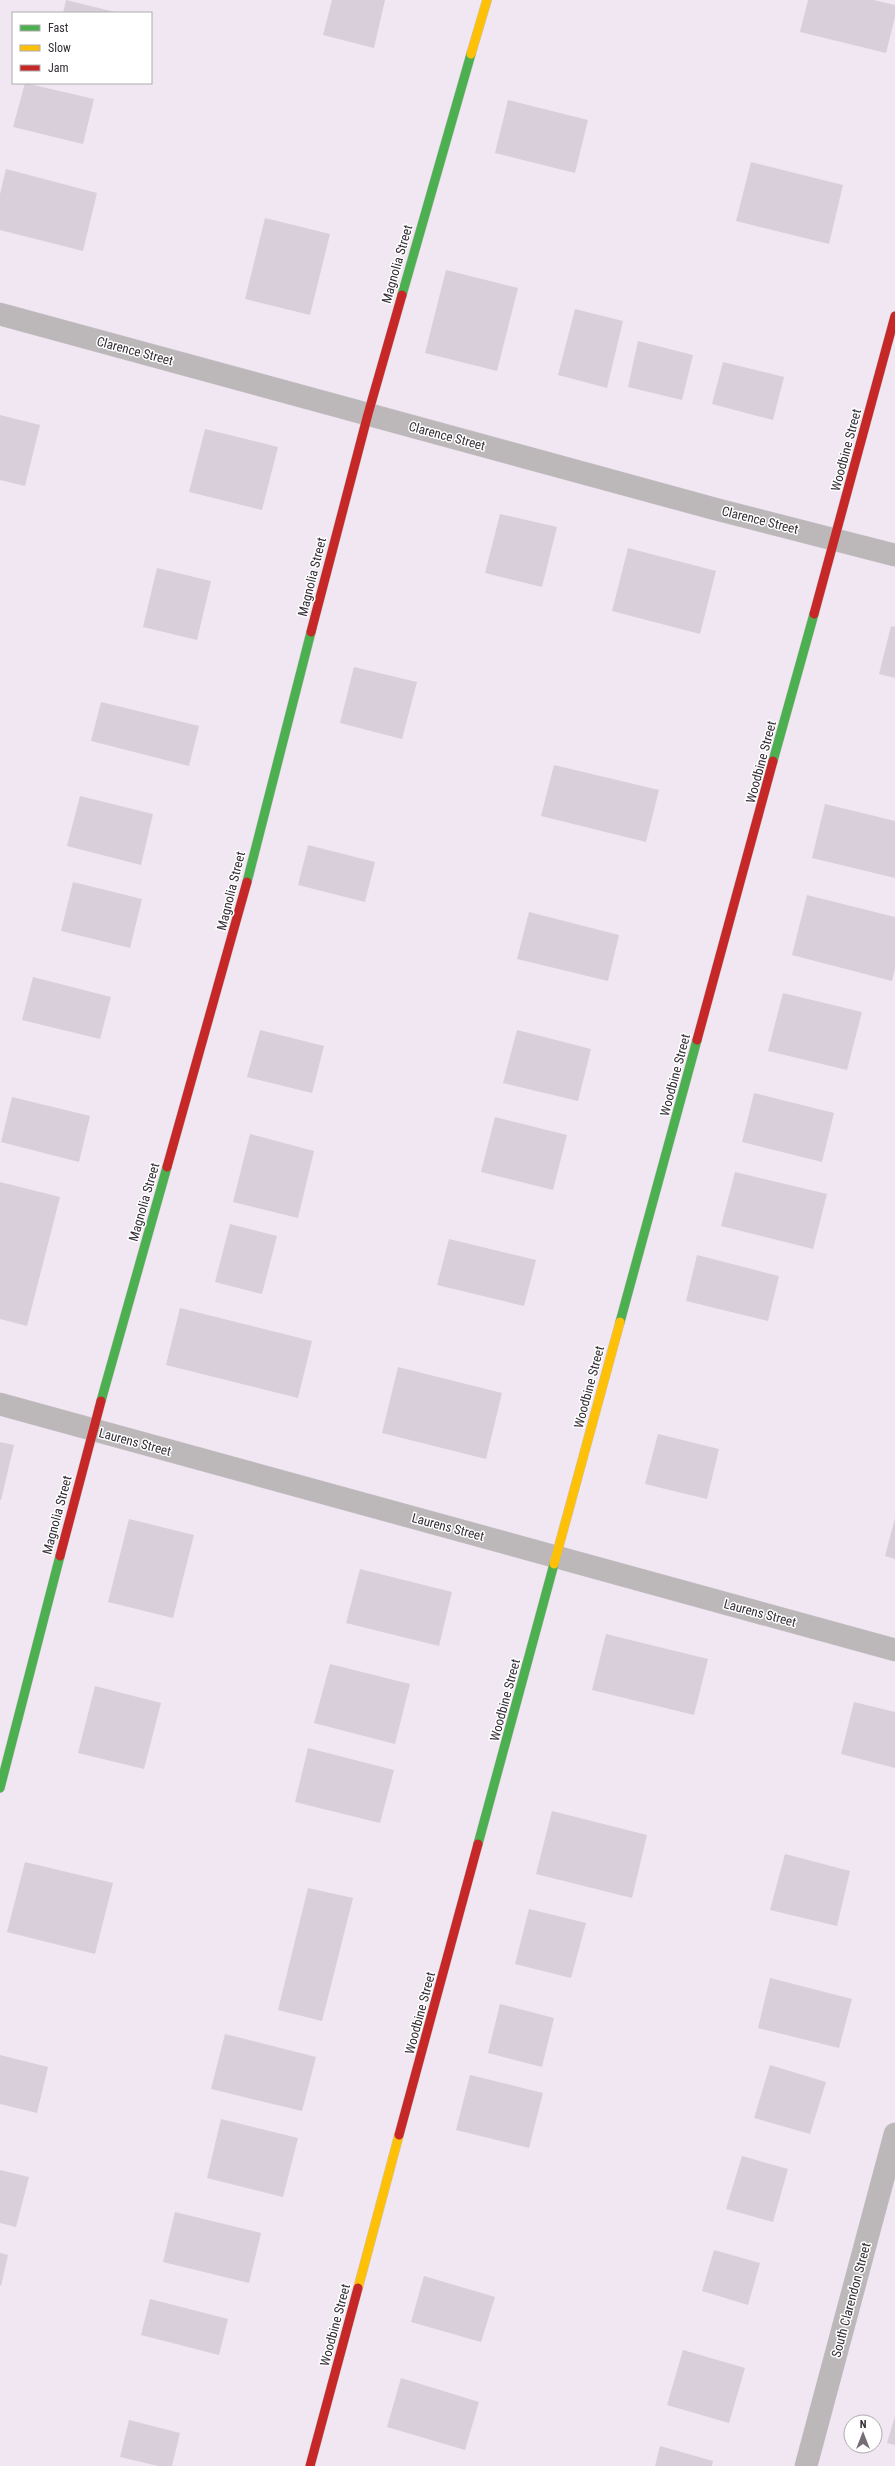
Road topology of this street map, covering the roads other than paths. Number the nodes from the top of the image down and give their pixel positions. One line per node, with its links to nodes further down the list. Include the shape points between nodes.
1 (487, 0): 4 (street, Magnolia Street)
2 (0, 314): 4 (street, Clarence Street)
3 (895, 316): 5 (street, Woodbine Street)
4 (368, 414): 5 (street, Clarence Street); 8 (street, Magnolia Street, via 232,939)
5 (835, 539): 6 (street, Clarence Street); 9 (street, Woodbine Street)
6 (895, 555)
7 (0, 1404): 8 (street, Laurens Street)
8 (92, 1430): 9 (street, Laurens Street); 11 (street, Magnolia Street)
9 (556, 1556): 10 (street, Laurens Street); 13 (street, Woodbine Street)
10 (895, 1650)
11 (0, 1788)
12 (895, 2134): 14 (street, South Clarendon Street)
13 (310, 2466)
14 (806, 2466)

